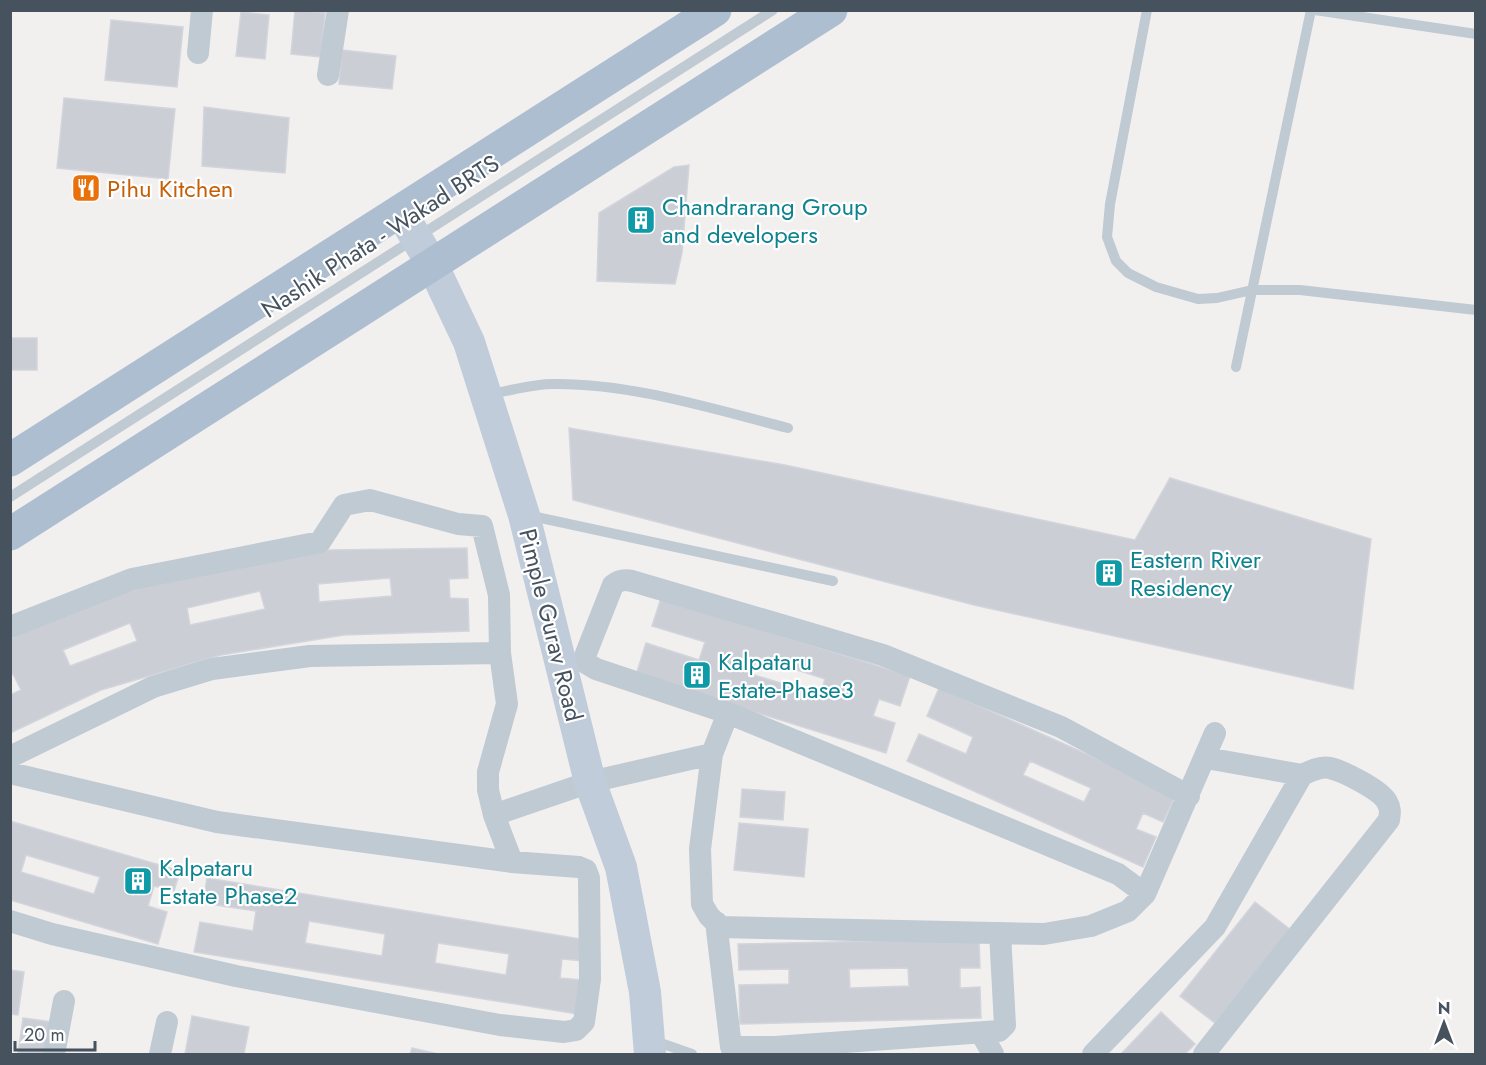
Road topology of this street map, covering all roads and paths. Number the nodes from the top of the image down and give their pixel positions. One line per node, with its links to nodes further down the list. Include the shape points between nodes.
1 (202, 10): 9 (street)
2 (338, 10): 10 (street)
3 (715, 10): 11 (main road)
4 (773, 10): 11 (lane, Nashik Phata - Wakad BRTS)
5 (831, 10): 11 (main road)
6 (1147, 10): 12 (lane, via 1107,237 1116,261 1128,273 1156,287 1198,299)
7 (1313, 10): 8 (lane); 12 (lane)
8 (1476, 34)
9 (198, 53)
10 (327, 75)
11 (416, 237): 15 (street, Pimple Gurav Road, via 469,342); 17 (main road); 18 (lane, Nashik Phata - Wakad BRTS); 20 (main road)
12 (1252, 290): 13 (lane, via 1300,290); 14 (lane)
13 (1476, 310)
14 (1236, 367)
15 (486, 394): 16 (lane, via 552,384 607,388 672,399); 19 (street, Pimple Gurav Road)
16 (788, 428)
17 (10, 460)
18 (10, 497)
19 (524, 515): 21 (lane); 31 (street, Pimple Gurav Road)
20 (10, 534)
21 (832, 581)
22 (10, 627): 23 (street, via 132,579 320,542 344,505 370,500 458,524 482,526 499,595)
23 (500, 653): 27 (street, via 310,656 212,669 153,687); 33 (street, via 507,704 488,772)
24 (728, 713): 26 (street); 32 (street, via 586,663 585,656 618,581 632,580 883,655 1061,728); 35 (street, via 1118,873)
25 (1215, 733): 28 (street)
26 (712, 754): 31 (street); 37 (street, via 700,849 702,904)
27 (10, 757)
28 (1206, 758): 30 (street); 32 (street)
29 (10, 773): 34 (street, via 217,822)
30 (1302, 775): 47 (street, via 1215,927); 48 (street, via 1330,768 1372,788 1386,799 1391,809 1389,820)
31 (590, 782): 33 (street); 42 (street, Pimple Gurav Road, via 621,867 645,992)
32 (1189, 796): 35 (street)
33 (494, 815): 34 (street)
34 (513, 862): 36 (street, via 586,870 590,979 584,1022 576,1030 500,1025 248,978)
35 (1145, 894): 38 (street, via 1128,910 1091,926 1044,934)
36 (10, 921)
37 (716, 922): 38 (street, via 720,927); 41 (street, via 731,1047)
38 (1000, 933): 41 (street, via 1005,1025 999,1031)
39 (64, 1001): 43 (street)
40 (168, 1022): 44 (street)
41 (981, 1034): 46 (street)
42 (650, 1047): 45 (lane)
43 (54, 1054)
44 (160, 1054)
45 (692, 1054)
46 (993, 1054)
47 (1093, 1054)
48 (1204, 1054)

